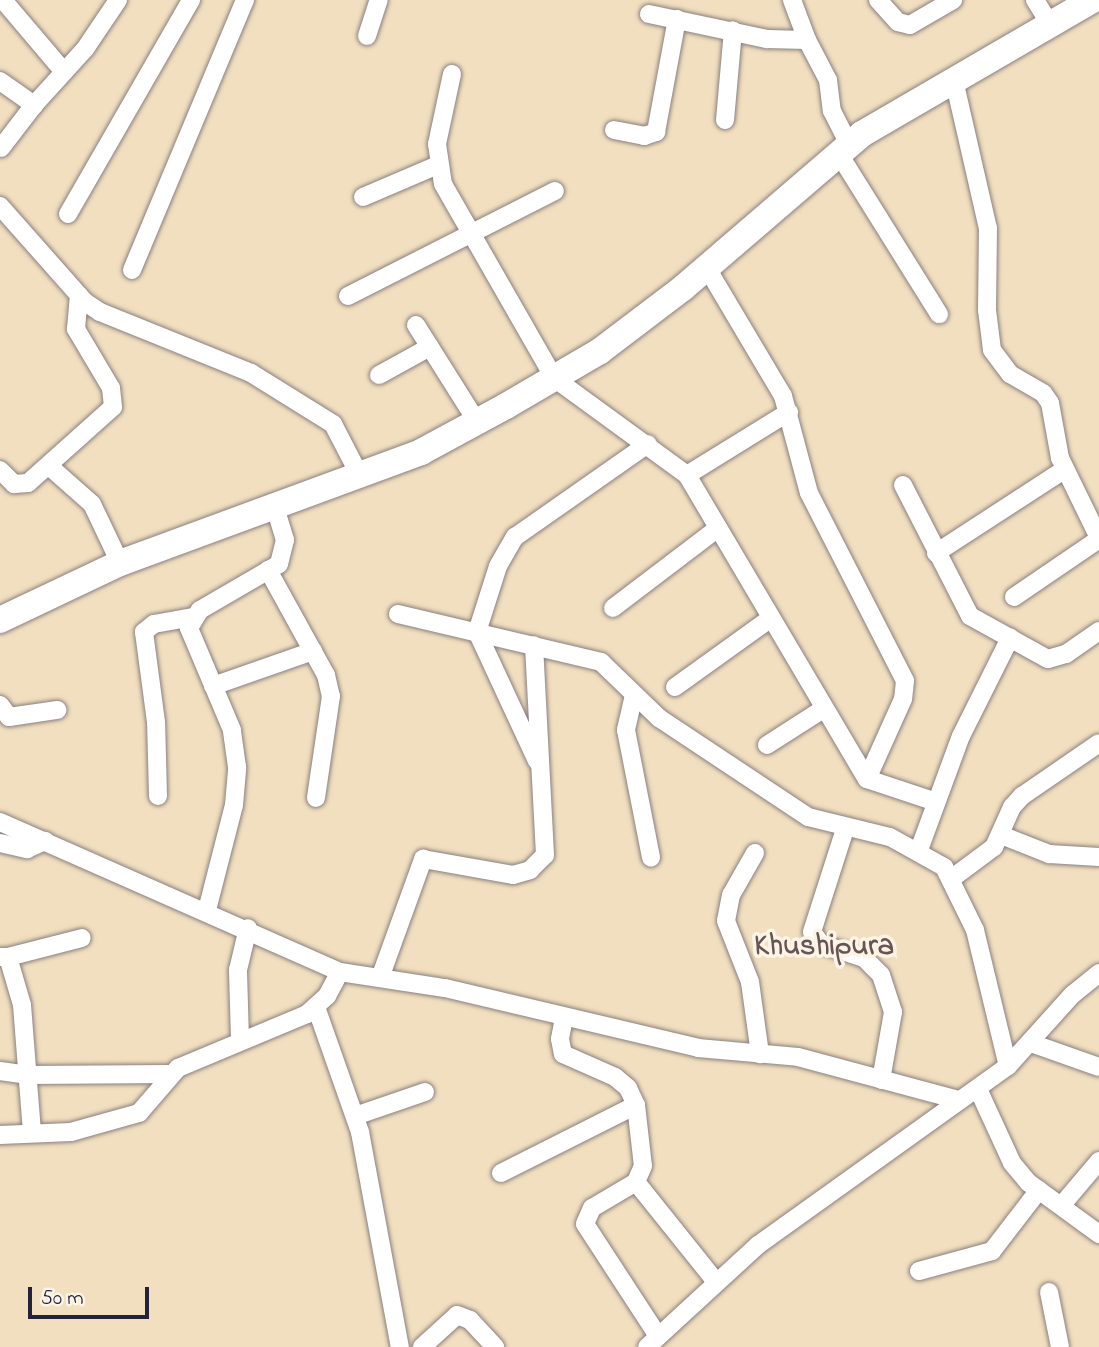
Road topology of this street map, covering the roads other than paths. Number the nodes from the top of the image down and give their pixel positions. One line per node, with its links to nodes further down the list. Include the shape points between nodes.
1 (3, 0): 17 (street)
2 (118, 0): 17 (street)
3 (191, 0): 30 (street)
4 (245, 0): 33 (street)
5 (379, 0): 15 (street)
6 (792, 0): 16 (street)
7 (878, 0): 8 (street, via 898,22 910,26)
8 (953, 0)
9 (1035, 0): 13 (street)
10 (1091, 0): 13 (street)
11 (649, 14): 12 (street)
12 (677, 19): 14 (street); 23 (street, via 656,132 644,136)
13 (1050, 24): 19 (street)
14 (733, 30): 16 (street, via 767,39); 22 (street)
15 (367, 36)
16 (807, 40): 25 (street, via 828,80)
17 (64, 72): 21 (street)
18 (452, 74): 26 (street, via 437,144)
19 (954, 80): 25 (street); 45 (street, via 985,206 992,350 1010,374 1043,393 1051,403)
20 (0, 81): 21 (street)
21 (34, 105): 24 (street)
22 (724, 120)
23 (614, 130)
24 (1, 148)
25 (844, 149): 32 (street); 36 (street)
26 (438, 164): 28 (street); 31 (street, via 443,184)
27 (555, 191): 31 (street)
28 (363, 197)
29 (0, 206): 34 (street)
30 (68, 214)
31 (471, 237): 35 (street); 40 (street)
32 (707, 268): 40 (street, via 600,351); 41 (street)
33 (132, 270)
34 (79, 295): 44 (street, via 76,329 111,388 113,407); 48 (street, via 100,312 251,373 332,424)
35 (348, 296)
36 (939, 314)
37 (416, 325): 38 (street)
38 (430, 346): 39 (street); 42 (street)
39 (379, 375)
40 (554, 378): 42 (street); 43 (street)
41 (789, 412): 47 (street); 76 (street, via 809,492 905,681 903,699)
42 (477, 422): 48 (street, via 421,452)
43 (648, 444): 47 (street); 62 (street, via 515,537 498,566)
44 (48, 466): 46 (street, via 22,486); 54 (street, via 92,504)
45 (1064, 470): 52 (street); 53 (street)
46 (0, 472)
47 (687, 475): 51 (street)
48 (360, 476): 50 (street)
49 (903, 485): 53 (street)
50 (275, 508): 54 (street); 55 (street, via 285,553)
51 (719, 527): 57 (street); 60 (street)
52 (1099, 538): 56 (street)
53 (936, 553): 64 (street, via 970,616)
54 (120, 563): 61 (street)
55 (268, 570): 59 (street); 66 (street)
56 (1014, 597)
57 (613, 608)
58 (398, 614): 62 (street)
59 (191, 617): 67 (street, via 194,644); 77 (street, via 154,624 144,632 156,722)
60 (771, 618): 68 (street); 71 (street)
61 (0, 620)
62 (477, 632): 65 (street); 75 (street)
63 (1099, 632): 64 (street, via 1057,659 1039,656)
64 (1010, 638): 79 (street, via 961,736)
65 (534, 645): 69 (street, via 601,662); 75 (street)
66 (313, 651): 67 (street); 78 (street, via 331,696)
67 (213, 685): 90 (street, via 232,730 237,767 234,805)
68 (675, 687)
69 (634, 695): 81 (street, via 659,718 808,817); 88 (street, via 626,730)
70 (0, 705): 72 (street, via 9,718)
71 (823, 709): 74 (street); 76 (street)
72 (57, 710)
73 (1099, 743): 82 (street, via 1022,796 1012,807)
74 (766, 745)
75 (542, 771): 96 (street, via 547,848 540,863 521,874 505,875 423,859)
76 (867, 779): 79 (street)
77 (158, 796)
78 (316, 798)
79 (936, 802): 85 (street)
80 (0, 822): 83 (street)
81 (845, 829): 85 (street, via 890,837); 107 (street, via 812,932 821,944 864,958 881,975 894,1012)
82 (1001, 835): 87 (street, via 1049,854); 89 (street, via 984,857)
83 (45, 841): 84 (street, via 27,849); 90 (street)
84 (0, 843)
85 (919, 850): 89 (street, via 944,867)
86 (754, 853): 101 (street, via 731,895 726,921 750,982)
87 (1099, 857)
88 (651, 858)
89 (951, 879): 102 (street, via 975,930)
90 (207, 910): 91 (street)
91 (248, 928): 94 (street); 99 (street, via 238,970)
92 (82, 938): 93 (street)
93 (4, 957): 106 (street, via 22,1005)
94 (340, 972): 96 (street); 97 (street)
95 (1099, 973): 100 (street, via 1072,995)
96 (380, 978): 98 (street, via 445,988)
97 (316, 1007): 99 (street); 112 (street)
98 (564, 1017): 101 (street, via 698,1048); 111 (street, via 563,1054 623,1082)
99 (240, 1039): 105 (street)
100 (1031, 1043): 102 (street); 103 (street)
101 (760, 1054): 107 (street, via 798,1057)
102 (1008, 1066): 108 (street)
103 (1099, 1068)
104 (0, 1071): 106 (street)
105 (170, 1074): 106 (street); 113 (street, via 150,1103 123,1121 71,1132)
106 (27, 1075): 113 (street)
107 (881, 1080): 110 (street)
108 (978, 1088): 110 (street); 118 (street, via 1012,1163)
109 (425, 1092): 112 (street)
110 (958, 1100): 122 (street, via 758,1245)
111 (636, 1105): 116 (street); 117 (street, via 643,1166)
112 (355, 1116): 125 (street)
113 (32, 1132): 114 (street)
114 (0, 1135)
115 (1099, 1161): 119 (street)
116 (501, 1172)
117 (636, 1182): 122 (street); 124 (street, via 592,1209 585,1224)
118 (1039, 1190): 119 (street); 121 (street, via 992,1251)
119 (1060, 1206): 120 (street)
120 (1099, 1234)
121 (919, 1271)
122 (716, 1282): 124 (street)
123 (1049, 1292): 128 (street)
124 (653, 1342)
125 (400, 1347)
126 (422, 1347): 127 (street, via 457,1315 470,1320)
127 (495, 1347)
128 (1060, 1347)

